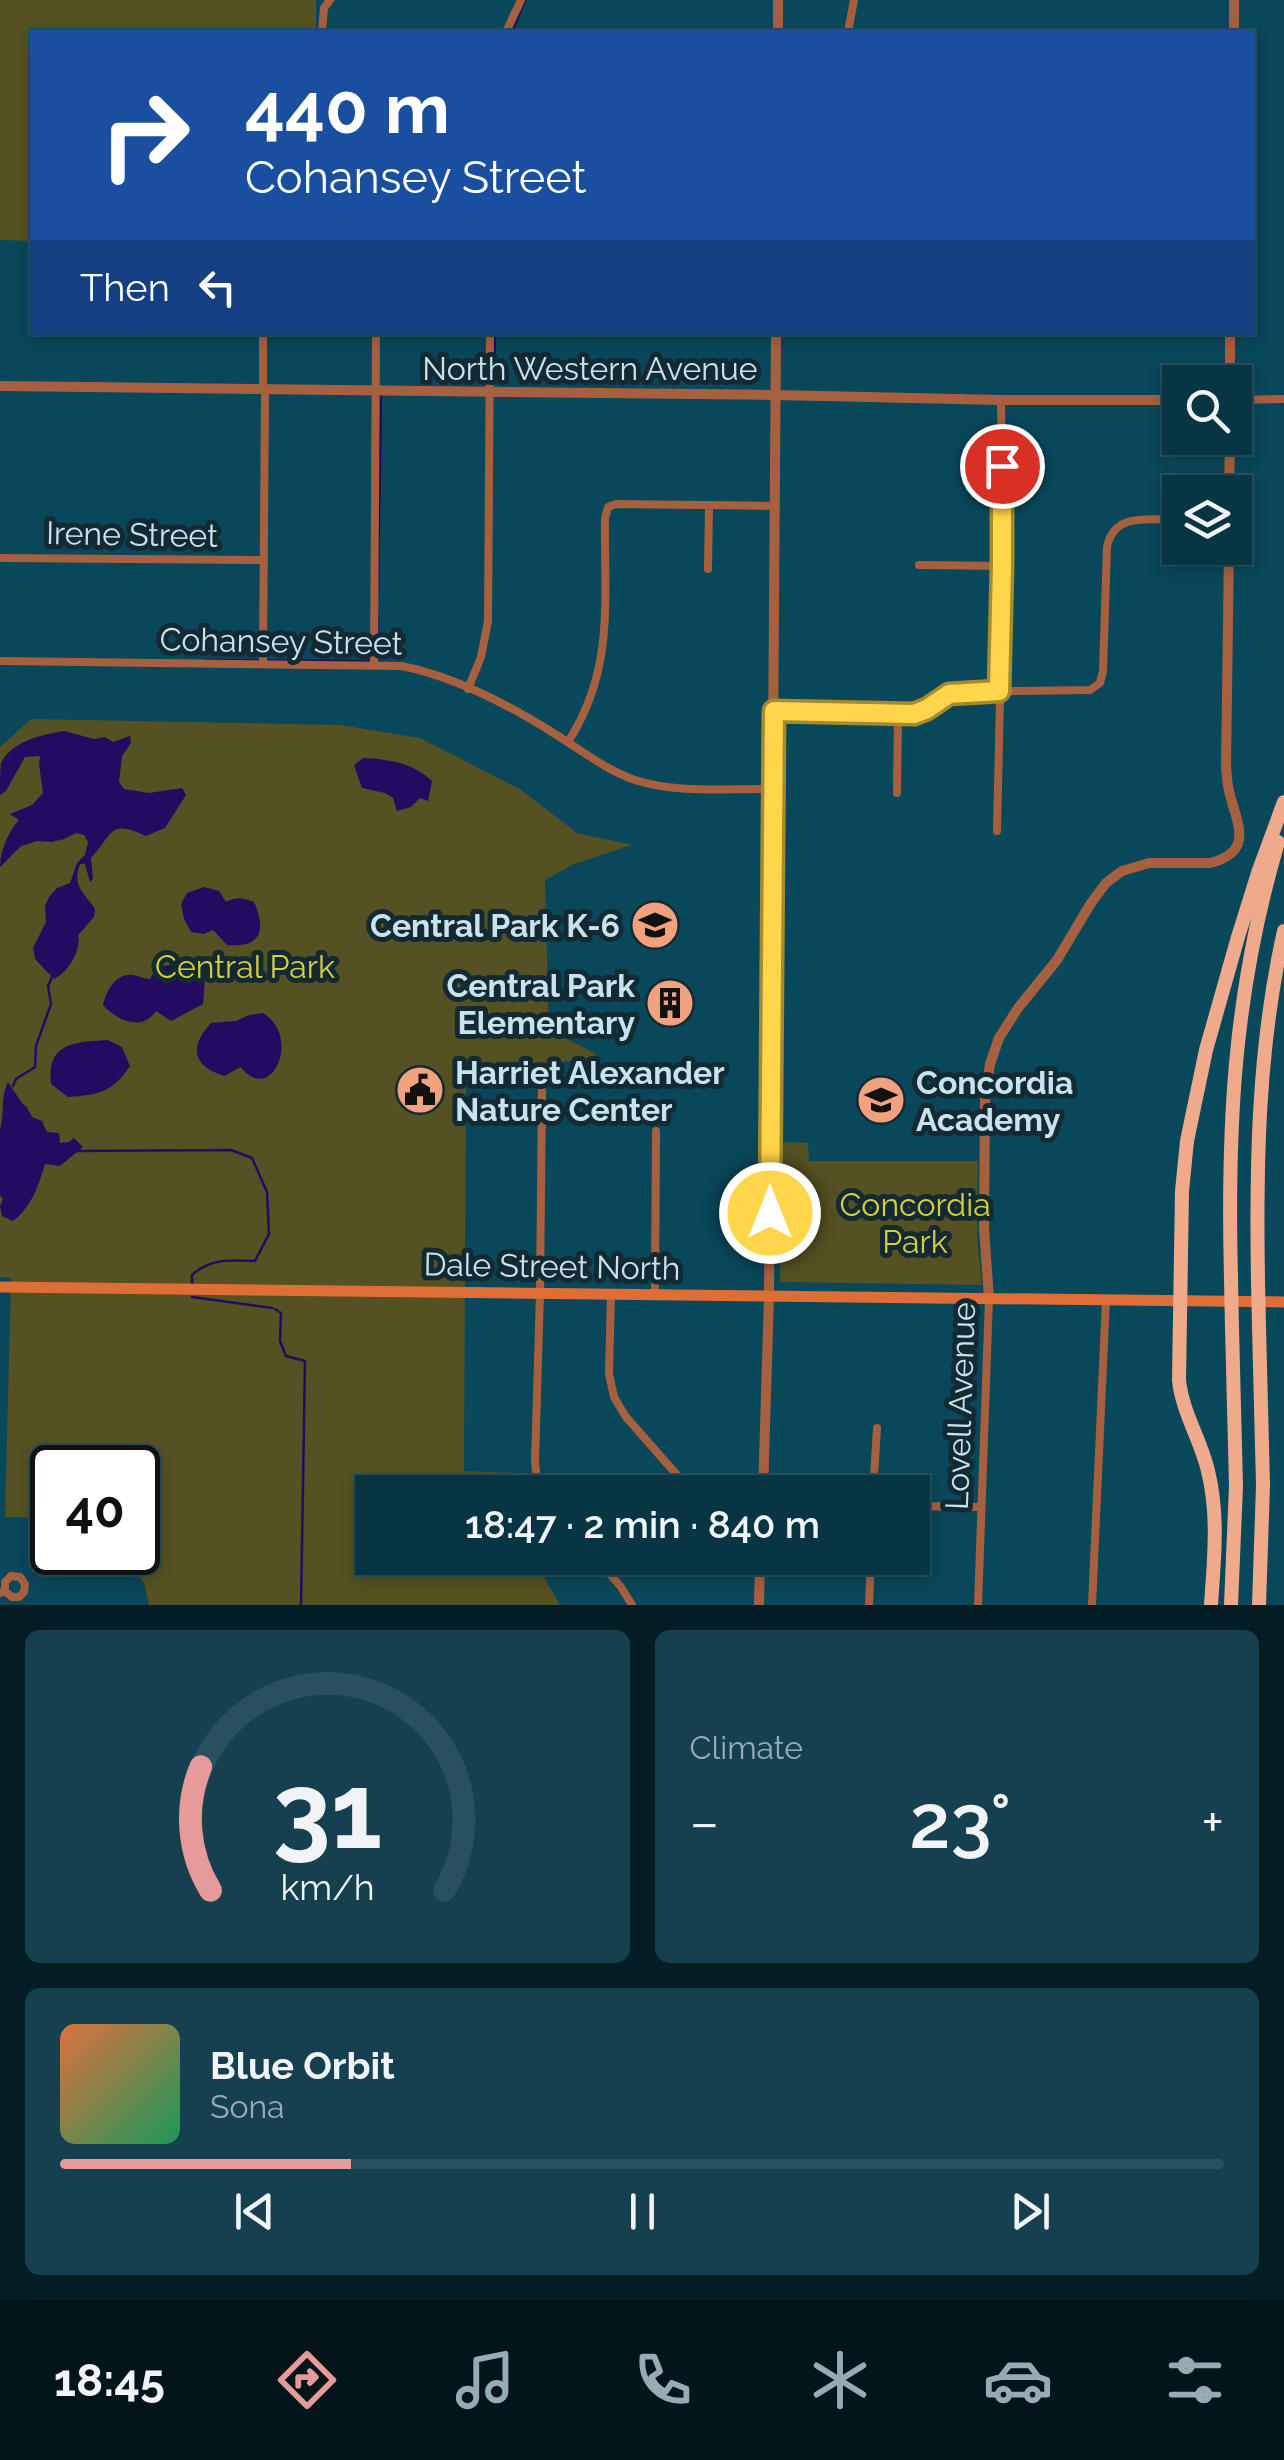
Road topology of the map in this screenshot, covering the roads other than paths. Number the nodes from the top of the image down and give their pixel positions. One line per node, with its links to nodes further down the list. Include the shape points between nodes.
1 (778, 0): 8 (street)
2 (854, 0): 9 (street)
3 (1234, 0): 10 (street)
4 (329, 1): 6 (street)
5 (517, 2): 7 (street)
6 (322, 30)
7 (507, 30)
8 (778, 30)
9 (848, 30)
10 (1234, 30)
11 (263, 335): 18 (street)
12 (376, 335): 19 (street)
13 (490, 335): 20 (street)
14 (776, 335): 21 (street)
15 (1230, 335): 16 (street)
16 (1230, 365)
17 (0, 386): 18 (street, North Western Avenue)
18 (264, 390): 19 (street, North Western Avenue); 30 (street)
19 (376, 392): 20 (street, North Western Avenue); 37 (street)
20 (490, 393): 21 (street, North Western Avenue); 38 (street, via 488,620)
21 (776, 395): 23 (street, North Western Avenue); 27 (street)
22 (1284, 399): 25 (street)
23 (1002, 400): 24 (street, North Western Avenue); 33 (street)
24 (1162, 400)
25 (1252, 400)
26 (708, 506): 27 (street); 34 (street); 42 (street, via 608,507 600,670)
27 (775, 506): 40 (street)
28 (1162, 520): 39 (street, via 1126,521 1110,534 1100,683 1085,692)
29 (0, 558): 30 (street, Irene Street)
30 (264, 560): 36 (street)
31 (1229, 565): 56 (street, Lovell Avenue, via 1226,767 1240,829 1236,846 1210,863 1149,863 1115,876 999,1038 986,1098)
32 (920, 566): 33 (street)
33 (1002, 566): 39 (street)
34 (708, 569)
35 (0, 661): 36 (street, Cohansey Street)
36 (263, 663): 37 (street, Cohansey Street)
37 (374, 664): 38 (street, Cohansey Street, via 417,669)
38 (468, 689): 42 (street, Cohansey Street)
39 (999, 691): 41 (street, via 955,692 921,712); 47 (street)
40 (774, 711): 41 (street); 43 (street)
41 (898, 714): 44 (street)
42 (568, 742): 43 (street, Cohansey Street, via 647,783)
43 (773, 788): 55 (street)
44 (898, 793)
45 (1284, 802): 58 (highway, via 1242,923 1197,1091 1182,1191)
46 (1284, 822): 76 (highway, bridge, via 1255,932 1229,1160)
47 (997, 831)
48 (1284, 931): 77 (highway, bridge, via 1268,1022 1257,1160 1264,1486)
49 (542, 1091): 52 (street)
50 (656, 1131): 54 (street)
51 (0, 1287): 52 (main road, Dale Street North)
52 (540, 1294): 53 (main road, Dale Street North); 61 (street)
53 (611, 1294): 54 (main road, Dale Street North); 62 (street, via 608,1374 614,1397)
54 (655, 1295): 55 (main road, Dale Street North)
55 (770, 1296): 56 (main road, Dale Street North); 63 (street)
56 (988, 1299): 57 (main road, Dale Street North); 66 (street, Lovell Avenue)
57 (1106, 1300): 58 (main road, Dale Street North); 74 (street)
58 (1178, 1302): 59 (main road, Dale Street North); 75 (highway, via 1180,1391 1213,1496)
59 (1284, 1302)
60 (877, 1428): 64 (street)
61 (536, 1475)
62 (677, 1475)
63 (763, 1475)
64 (875, 1475)
65 (930, 1506): 66 (street)
66 (981, 1507): 73 (street, Lovell Avenue)
67 (611, 1575): 70 (street)
68 (760, 1575): 71 (street)
69 (870, 1575): 72 (street)
70 (632, 1605)
71 (759, 1605)
72 (869, 1605)
73 (978, 1605)
74 (1092, 1605)
75 (1211, 1605)
76 (1232, 1605)
77 (1259, 1605)

